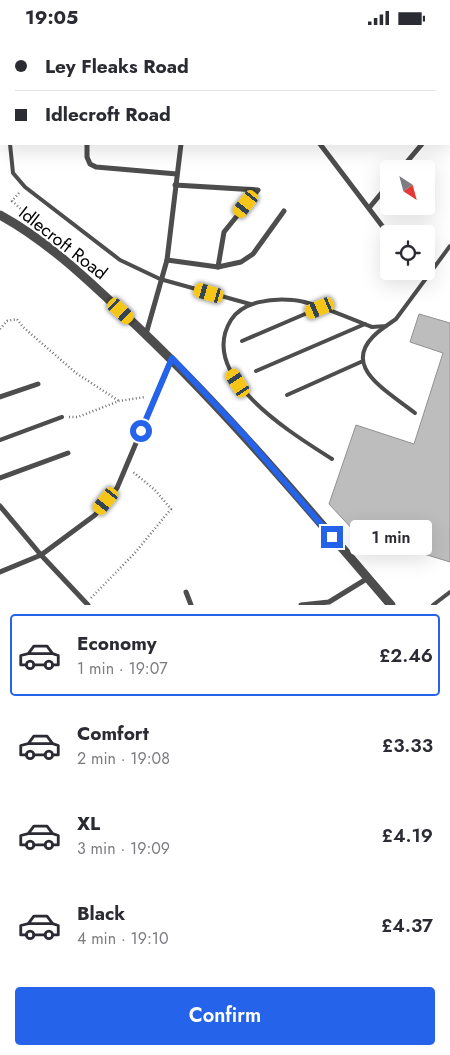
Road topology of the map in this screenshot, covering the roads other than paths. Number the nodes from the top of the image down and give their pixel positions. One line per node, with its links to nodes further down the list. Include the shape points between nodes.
1 (10, 145): 17 (lane, via 13,173 25,187 120,260)
2 (87, 145): 7 (street, via 87,157 96,167)
3 (181, 145): 7 (street)
4 (321, 145): 10 (street)
5 (421, 145): 6 (street)
6 (409, 160)
7 (177, 174): 8 (street)
8 (175, 185): 15 (street); 16 (street, via 258,190 224,232)
9 (380, 195): 10 (street)
10 (369, 208): 13 (street)
11 (284, 211): 16 (street, via 253,255 241,262)
12 (0, 215): 22 (street, Idlecroft Road, via 84,276)
13 (382, 225)
14 (450, 246): 21 (lane, via 396,319)
15 (167, 260): 16 (street); 17 (street)
16 (218, 267)
17 (160, 279): 18 (lane); 22 (street)
18 (250, 305): 19 (lane, via 272,300 295,300); 34 (lane, via 234,315 225,329 226,365 238,383 278,425)
19 (320, 308): 20 (lane); 23 (lane)
20 (365, 324): 21 (lane); 26 (lane)
21 (386, 326): 25 (lane, via 365,344)
22 (146, 334): 24 (street, Idlecroft Road)
23 (242, 341)
24 (172, 358): 37 (street, via 118,487 95,515); 39 (street, Idlecroft Road, via 246,437)
25 (363, 361): 28 (lane); 30 (lane, via 365,370 373,379)
26 (256, 371)
27 (38, 384): 29 (street)
28 (287, 395)
29 (0, 397)
30 (415, 413)
31 (62, 417): 32 (lane)
32 (0, 441)
33 (68, 453): 35 (street)
34 (332, 459)
35 (0, 478)
36 (0, 506): 37 (street)
37 (41, 555): 38 (street); 42 (street)
38 (0, 572)
39 (368, 578): 44 (street, via 329,602); 45 (street, Idlecroft Road)
40 (186, 592): 43 (street)
41 (449, 594): 46 (lane)
42 (88, 605)
43 (191, 605)
44 (300, 605)
45 (391, 605)
46 (433, 605)

